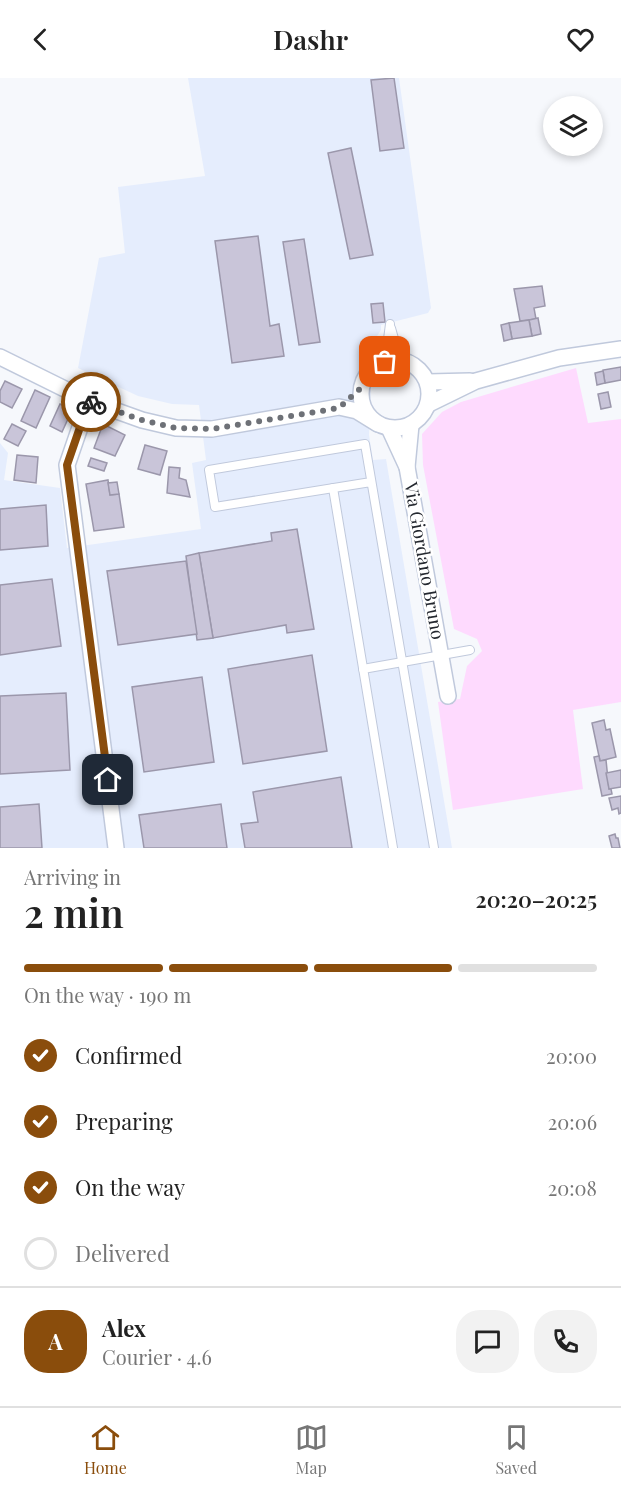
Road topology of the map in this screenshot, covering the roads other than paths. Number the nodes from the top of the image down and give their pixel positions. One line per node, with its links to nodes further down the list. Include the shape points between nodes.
1 (621, 349): 3 (street, via 559,358)
2 (0, 357): 6 (street)
3 (476, 381): 4 (street); 7 (street)
4 (428, 382): 5 (street, via 417,368 392,361 374,367); 7 (street)
5 (362, 387): 8 (street); 10 (street, via 363,408)
6 (89, 401): 8 (street, via 176,428 212,429); 19 (street, via 67,465)
7 (429, 404): 9 (street)
8 (339, 408): 10 (street, via 357,411)
9 (411, 425): 10 (street); 11 (street, Via Giordano Bruno)
10 (383, 426): 11 (street, Via Giordano Bruno)
11 (407, 467): 15 (street, Via Giordano Bruno)
12 (371, 482): 13 (lane); 13 (lane, via 364,444 209,470 215,507); 16 (lane)
13 (333, 488): 17 (lane)
14 (470, 650): 15 (lane, Via Giordano Bruno)
15 (441, 655): 16 (lane, Via Giordano Bruno); 18 (street, Via Giordano Bruno)
16 (402, 662): 17 (lane, Via Giordano Bruno); 21 (lane)
17 (363, 669): 20 (lane)
18 (448, 696)
19 (116, 848)
20 (393, 848)
21 (434, 848)

